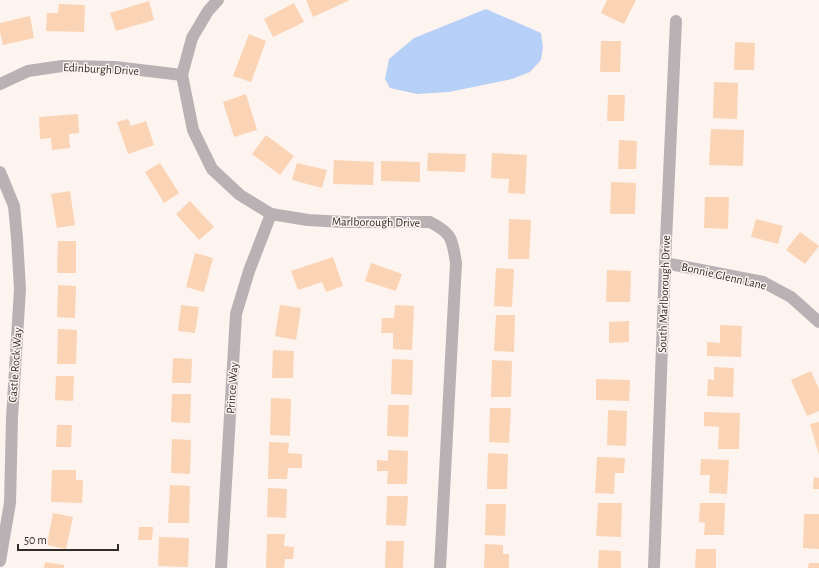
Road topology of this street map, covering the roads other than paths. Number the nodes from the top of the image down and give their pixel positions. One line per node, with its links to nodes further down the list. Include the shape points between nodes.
1 (218, 0): 3 (street, Marlborough Drive, via 208,11 192,38)
2 (676, 21): 7 (street, South Marlborough Drive)
3 (182, 75): 4 (street, Edinburgh Drive, via 114,67 62,66 28,71); 6 (street, Marlborough Drive, via 193,130 212,169 240,195)
4 (0, 84)
5 (0, 172): 9 (street, Castle Rock Way, via 14,206 20,289 10,503)
6 (271, 214): 10 (street, Prince Way, via 236,314); 11 (street, Marlborough Drive, via 344,222 430,222 452,238 456,263)
7 (665, 263): 8 (street, Bonnie Glenn Lane, via 763,282 791,297); 12 (street, South Marlborough Drive)
8 (819, 322)
9 (0, 561)
10 (221, 568)
11 (440, 568)
12 (654, 568)

